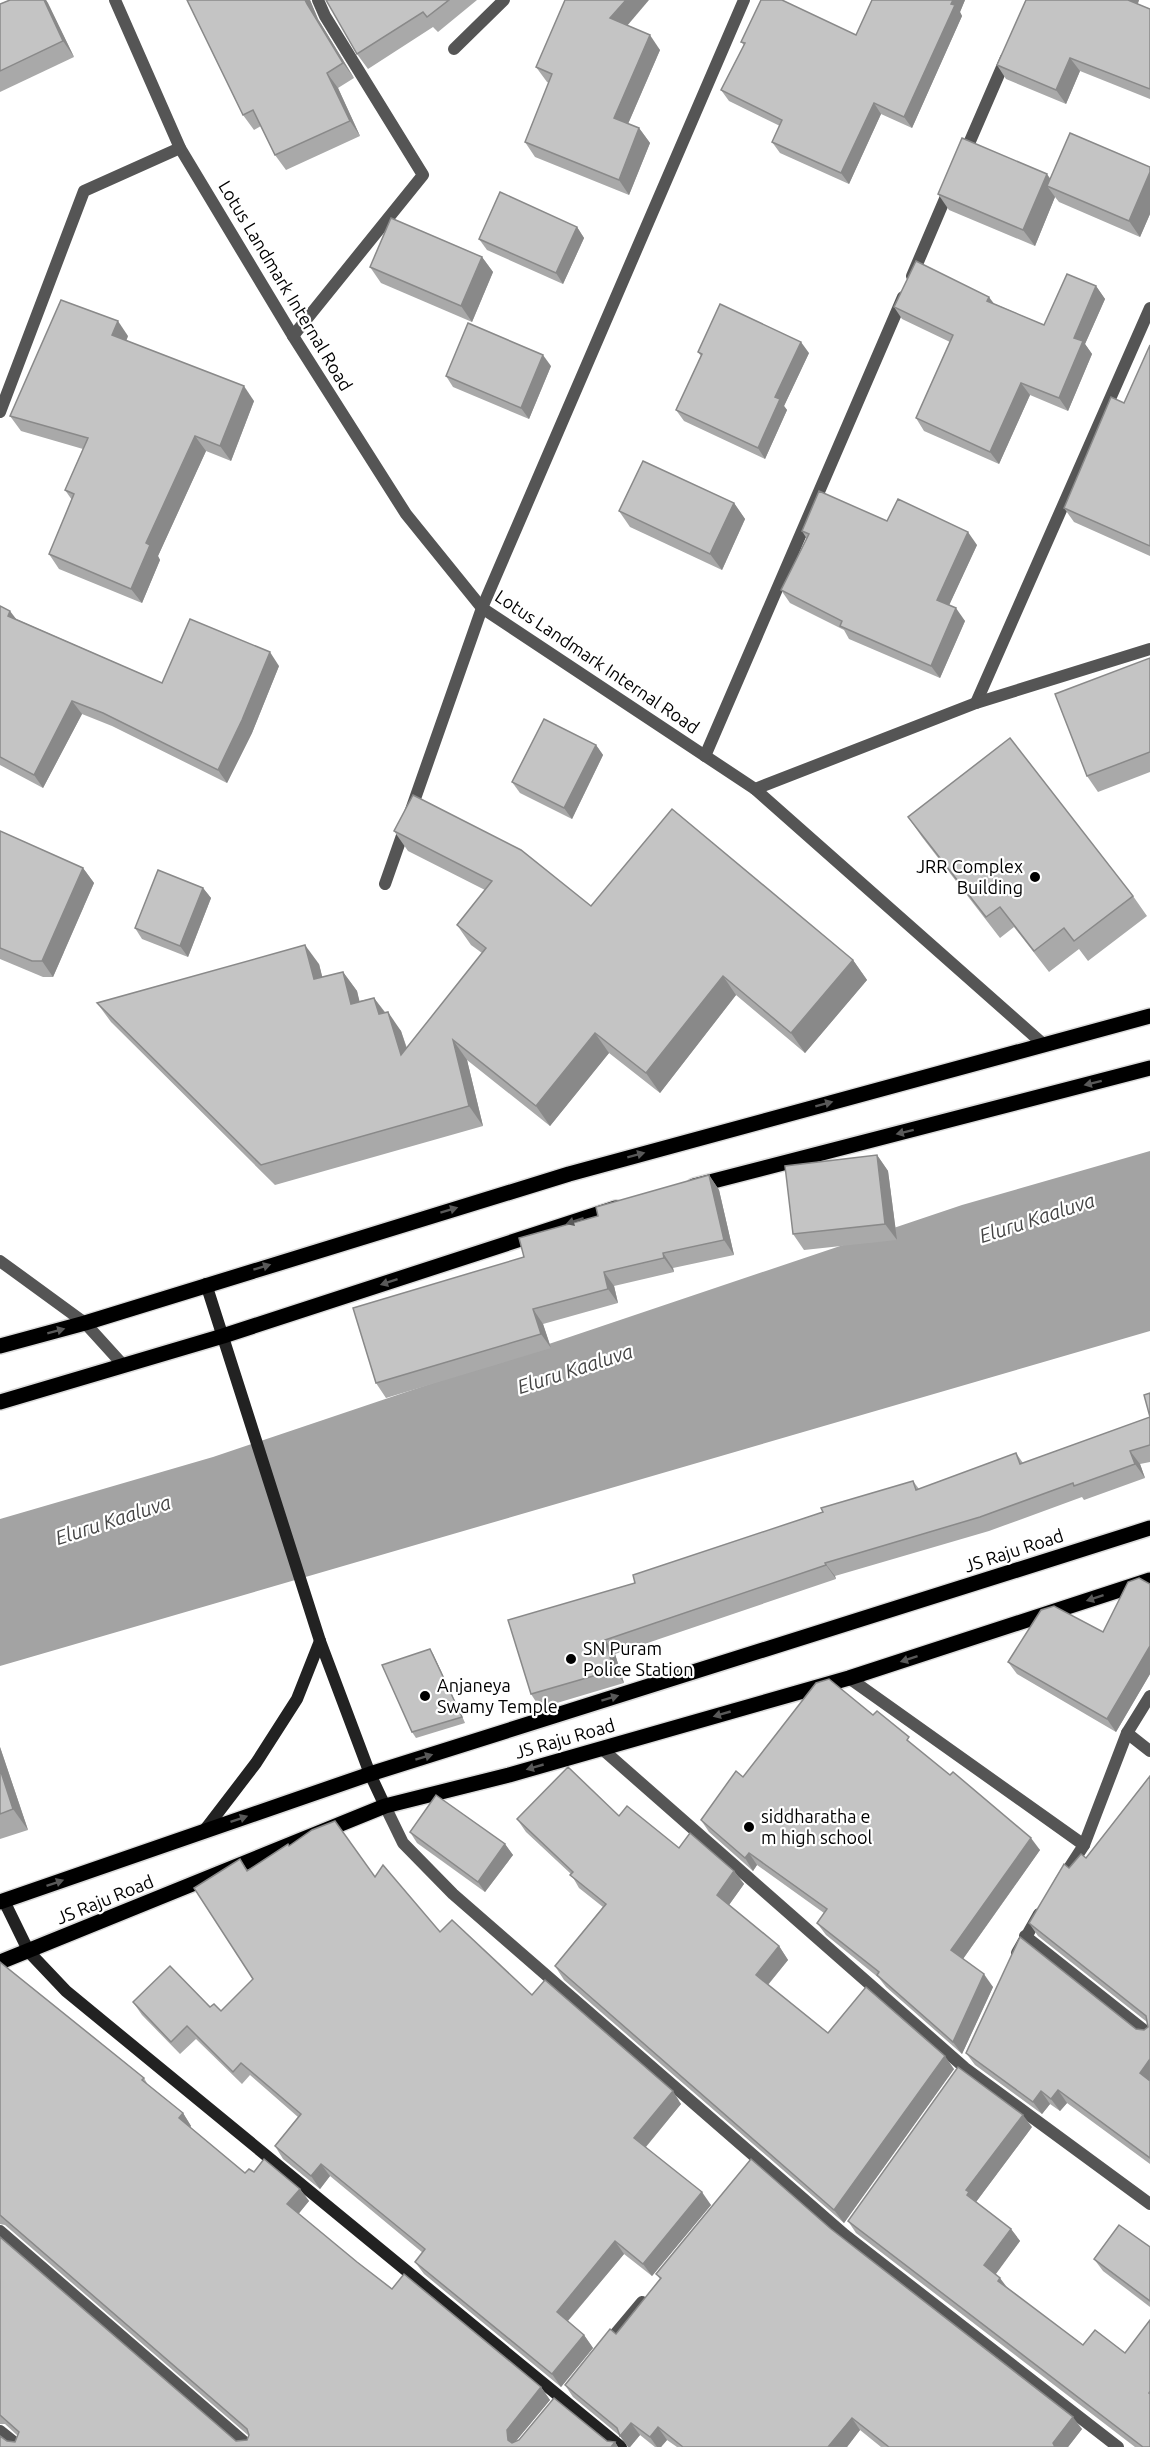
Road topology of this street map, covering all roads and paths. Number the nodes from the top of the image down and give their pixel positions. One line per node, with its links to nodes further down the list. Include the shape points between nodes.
1 (115, 0): 7 (street, Lotus Landmark Internal Road)
2 (318, 0): 9 (street, via 423,175)
3 (504, 0): 6 (street)
4 (744, 0): 11 (street)
5 (1012, 44): 14 (street)
6 (454, 49)
7 (180, 148): 9 (street, Lotus Landmark Internal Road); 10 (street, via 84,191)
8 (1150, 308): 13 (street)
9 (293, 336): 11 (street, Lotus Landmark Internal Road, via 406,514)
10 (0, 412)
11 (482, 608): 14 (street, Lotus Landmark Internal Road); 16 (street)
12 (1150, 649): 13 (street)
13 (976, 703): 15 (street)
14 (705, 756): 15 (street, Lotus Landmark Internal Road)
15 (754, 789): 18 (street, Lotus Landmark Internal Road)
16 (385, 884)
17 (1150, 1016): 18 (main road)
18 (1042, 1044): 23 (main road, one-way to 18, via 569,1174)
19 (1150, 1068): 20 (main road, one-way to 20)
20 (682, 1189)
21 (625, 1204): 25 (main road, one-way to 25)
22 (0, 1261): 24 (street)
23 (206, 1284): 24 (main road); 25 (street)
24 (85, 1323): 26 (main road, one-way to 24); 27 (street)
25 (223, 1336): 27 (main road); 31 (street)
26 (0, 1346)
27 (124, 1366): 28 (main road)
28 (0, 1402)
29 (1150, 1528): 37 (main road, JS Raju Road, one-way to 29)
30 (1150, 1580): 32 (main road, JS Raju Road, one-way to 32)
31 (320, 1641): 37 (street); 39 (street, via 297,1699 256,1763)
32 (849, 1678): 35 (main road, JS Raju Road, one-way to 35); 40 (street)
33 (1150, 1696): 34 (street)
34 (1127, 1733): 36 (street); 40 (street)
35 (601, 1748): 38 (main road, JS Raju Road, one-way to 38); 47 (street, via 964,2068)
36 (1150, 1751)
37 (370, 1774): 38 (street); 39 (main road, JS Raju Road, one-way to 37)
38 (386, 1806): 43 (main road, JS Raju Road); 55 (street, via 403,1843 453,1894 755,2165 848,2231)
39 (204, 1831): 41 (main road, JS Raju Road, one-way to 39)
40 (1084, 1845): 42 (street)
41 (2, 1902): 43 (street)
42 (1024, 1936): 45 (street); 46 (street)
43 (29, 1952): 44 (main road, JS Raju Road); 54 (street, via 66,1991)
44 (0, 1962)
45 (1011, 1967)
46 (1150, 2035)
47 (1150, 2204)
48 (0, 2231): 53 (street)
49 (653, 2288): 50 (street)
50 (593, 2361)
51 (0, 2431): 52 (street)
52 (20, 2447)
53 (250, 2447)
54 (621, 2447)
55 (1118, 2447)

